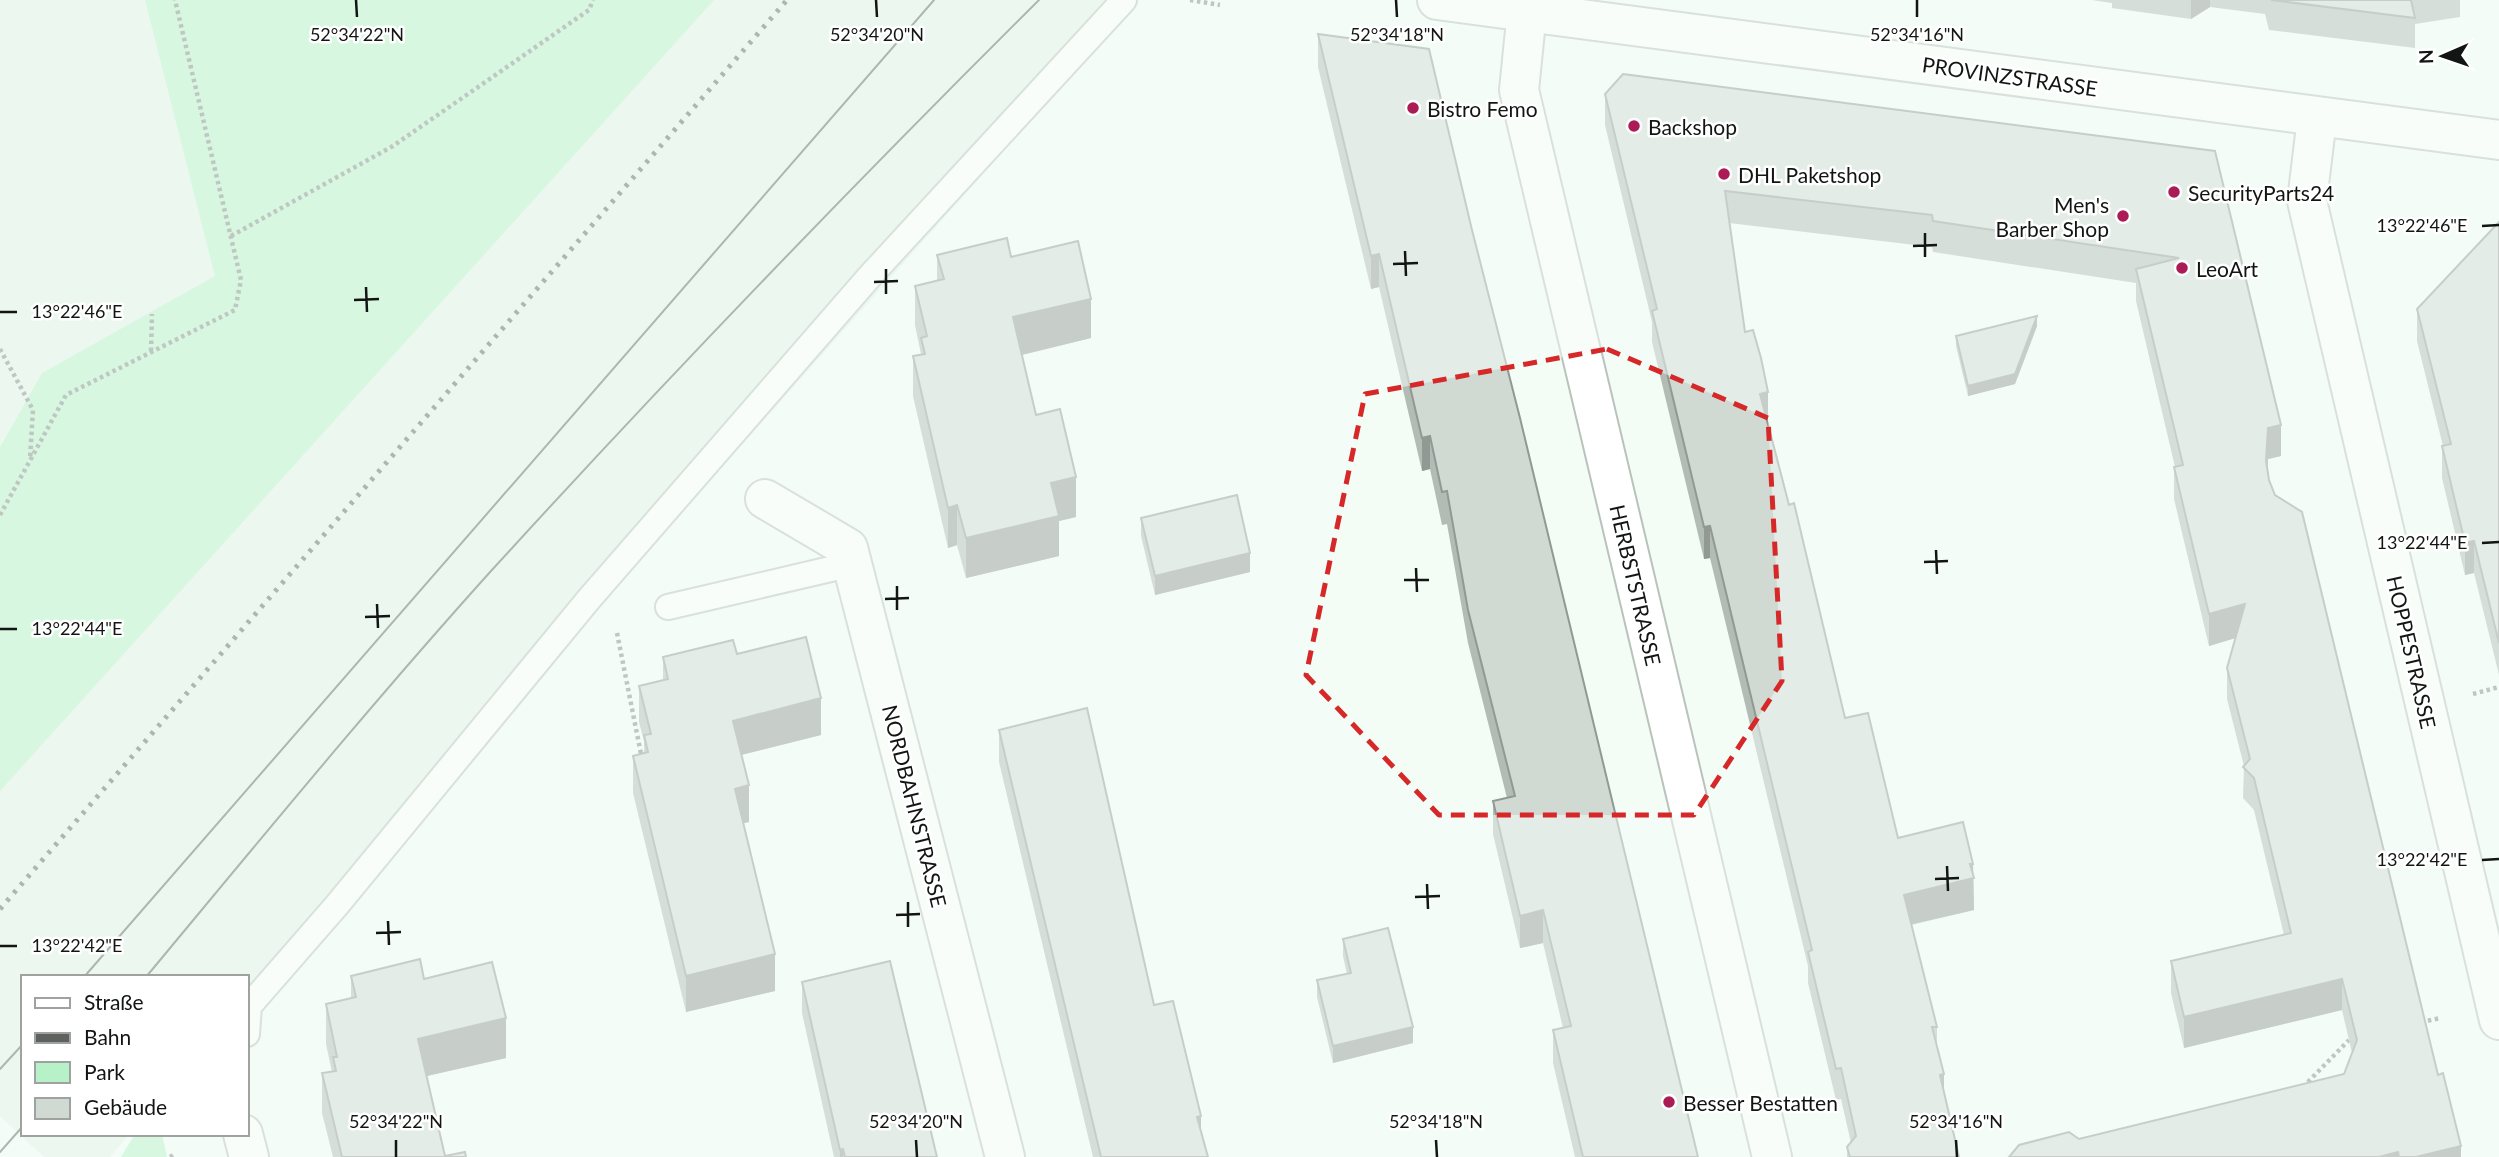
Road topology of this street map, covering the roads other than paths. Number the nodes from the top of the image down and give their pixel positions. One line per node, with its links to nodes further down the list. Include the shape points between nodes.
1 (1124, 0): 9 (lane, via 870,276 607,579)
2 (1437, 0): 3 (street, PROVINZSTRASSE)
3 (1527, 11): 4 (street, PROVINZSTRASSE); 14 (street, HERBSTSTRASSE, via 1519,90)
4 (2317, 118): 5 (street, PROVINZSTRASSE); 10 (street, HOPPESTRASSE, via 2307,201)
5 (2499, 140)
6 (765, 499): 7 (street, NORDBAHNSTRASSE, via 848,548)
7 (852, 564): 8 (lane); 13 (street, NORDBAHNSTRASSE)
8 (668, 607)
9 (248, 1006)
10 (2499, 1020)
11 (244, 1136): 12 (street)
12 (249, 1157)
13 (1005, 1157)
14 (1772, 1157)

